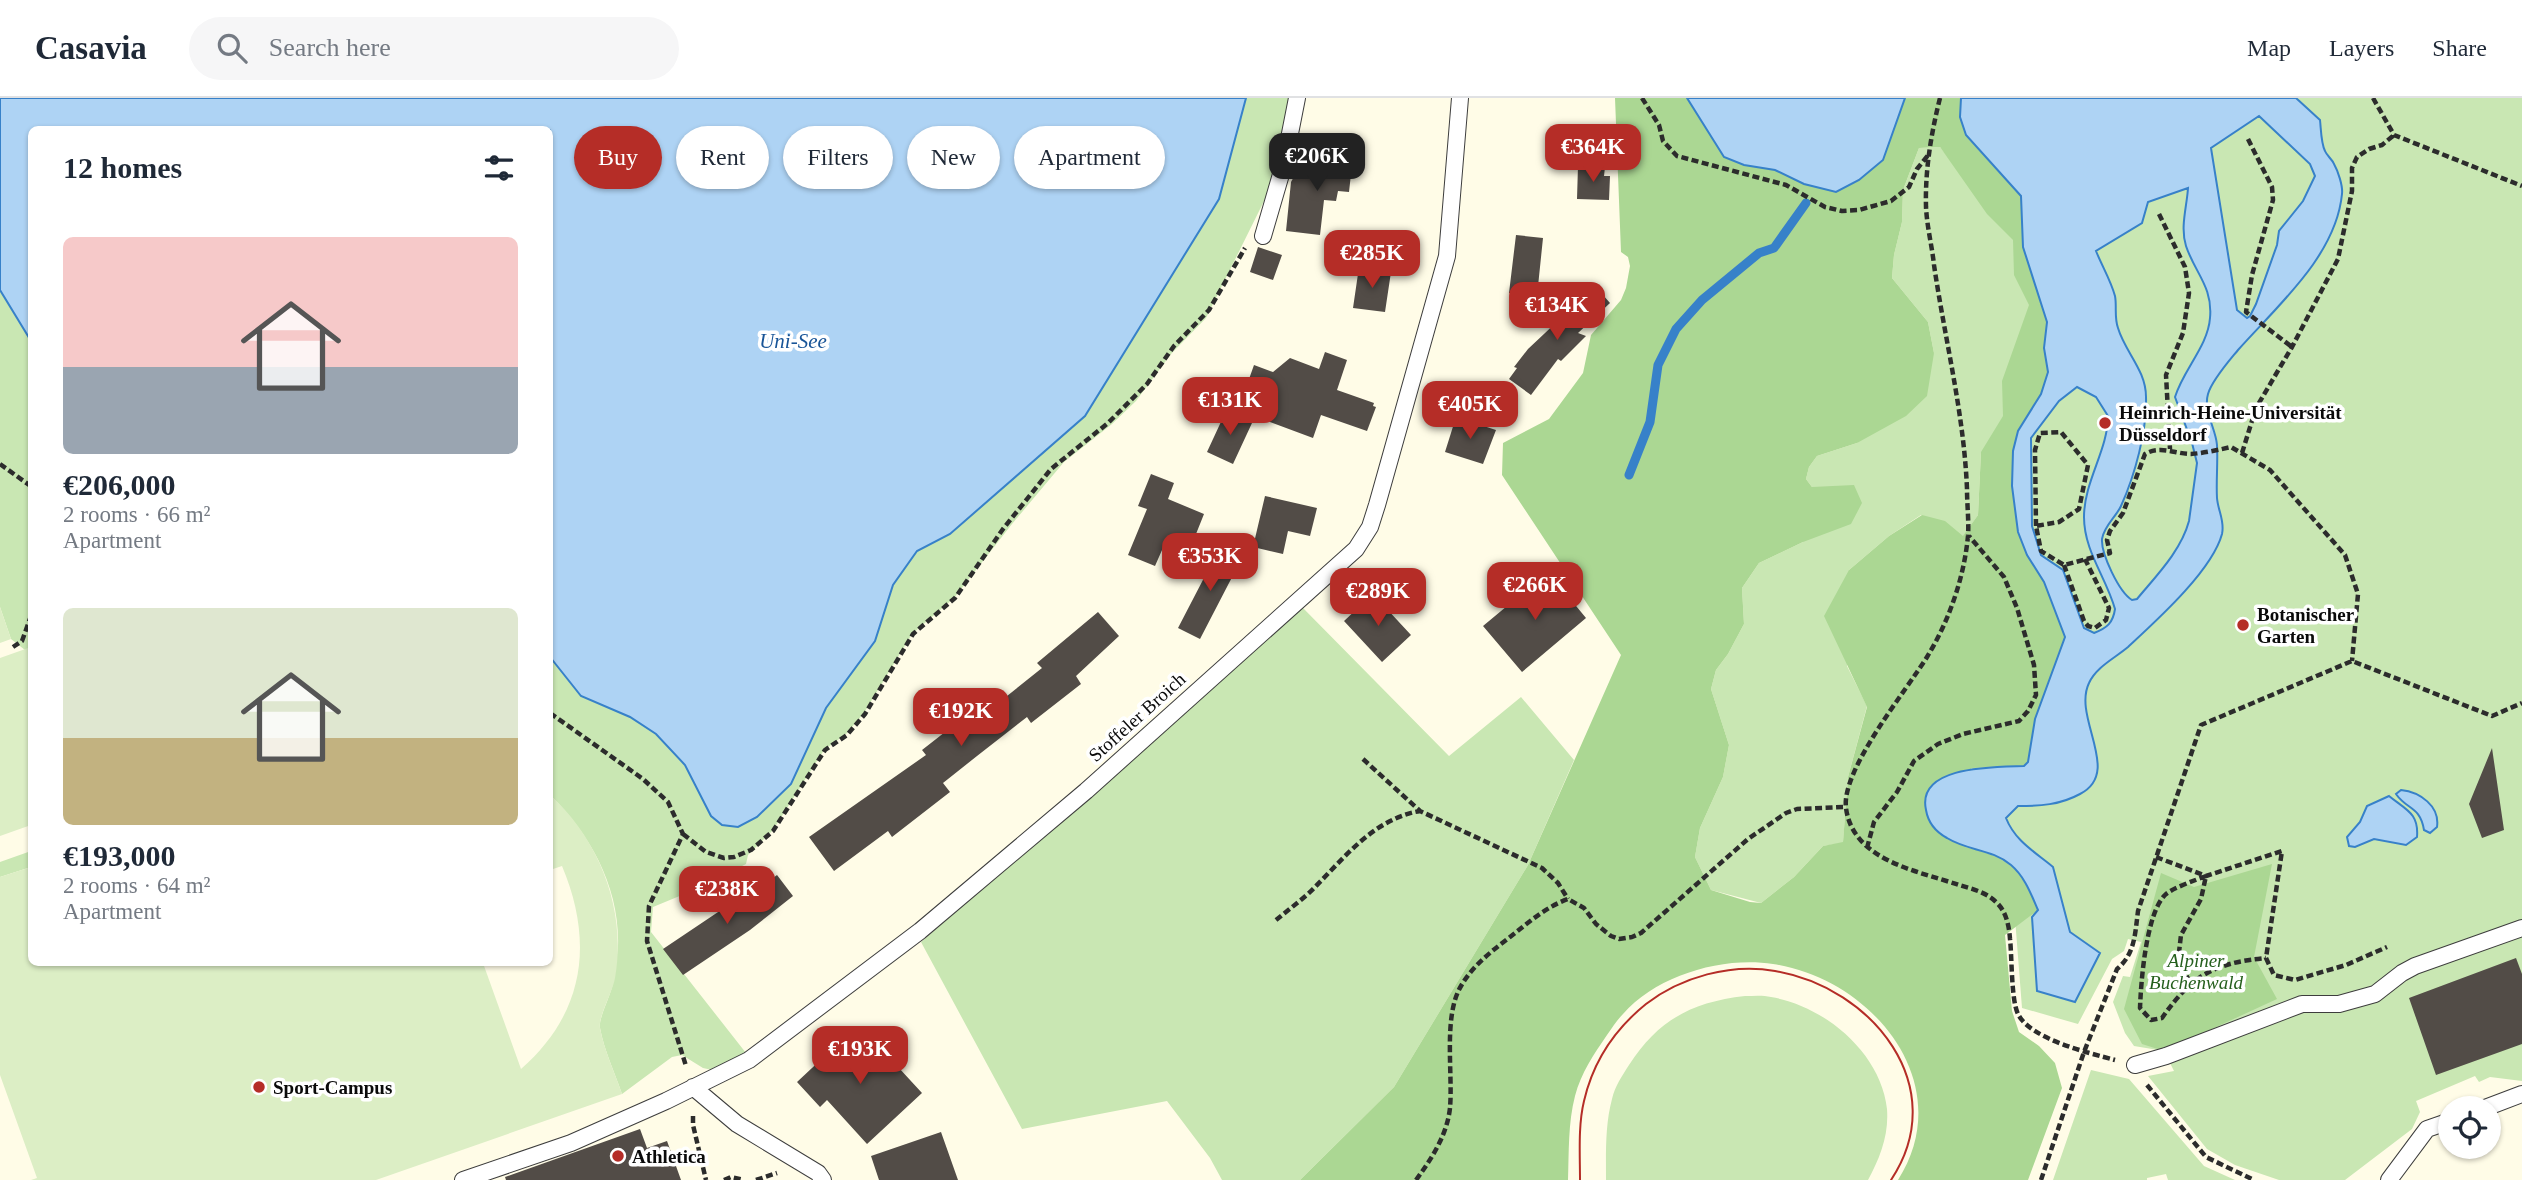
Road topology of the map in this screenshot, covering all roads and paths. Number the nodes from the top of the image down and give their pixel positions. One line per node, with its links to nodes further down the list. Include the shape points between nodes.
1 (1297, 98): 11 (lane)
2 (1460, 98): 41 (lane, Stoffeler Broich, via 1447,256 1377,505 1356,550 920,931 749,1060)
3 (1642, 98): 8 (path, via 1653,111 1663,141 1677,156 1786,185 1825,207 1842,211 1891,201 1909,187)
4 (1940, 98): 8 (path)
5 (2373, 98): 6 (path)
6 (2394, 135): 9 (path); 12 (path, via 2357,157 2338,259)
7 (2248, 139): 12 (path, via 2272,187 2273,200 2246,312)
8 (1929, 154): 18 (path, via 1926,209 1965,448)
9 (2522, 186)
10 (2158, 214): 13 (path, via 2185,267 2189,292 2183,333 2166,375)
11 (1263, 236): 29 (path, via 1245,247 1209,310 1174,346 1147,384 1051,469 955,598 913,634 865,714 847,735 825,750 774,831 751,850 724,858 706,852)
12 (2292, 347): 14 (path, via 2256,408)
13 (2171, 450): 14 (path, via 2190,454 2231,447); 19 (path, via 2143,456 2123,513 2110,531 2110,554)
14 (2242, 453): 23 (path, via 2270,470 2346,555 2358,594)
15 (0, 464): 16 (path)
16 (28, 484)
17 (2036, 526): 17 (path, via 2035,450 2040,433 2057,431 2088,465 2080,509 2059,522); 20 (path, via 2041,551)
18 (1968, 536): 27 (path, via 1946,620 1870,743 1849,782); 30 (path, via 2004,577 2034,665 2036,695 2019,721 1963,734 1914,761 1874,822)
19 (2085, 559): 20 (path); 20 (path, via 2109,608 2106,620 2095,628 2084,621)
20 (2064, 565)
21 (28, 624): 22 (path, via 22,641)
22 (13, 647)
23 (2352, 662): 24 (path, via 2492,716); 31 (path, via 2201,725)
24 (2522, 703)
25 (553, 715): 29 (path, via 652,787 668,802)
26 (1363, 759): 28 (path)
27 (1845, 807): 30 (path, via 1856,837); 33 (path, via 1786,813 1748,839 1632,937 1619,939 1604,933 1584,908)
28 (1420, 811): 33 (path, via 1542,868); 34 (path, via 1387,822 1352,848)
29 (683, 834): 41 (path, via 649,906 647,941)
30 (1867, 848): 39 (path, via 1995,901 2008,925 2017,1012 2029,1028)
31 (2156, 858): 32 (path); 39 (path, via 2128,959 2117,969)
32 (2207, 876): 37 (path, via 2282,851); 38 (path, via 2181,935 2178,961); 38 (path, via 2166,894 2154,915 2141,971 2140,1007 2151,1020 2162,1018)
33 (1568, 898): 52 (path, via 1489,953 1460,987 1453,1014 1447,1124)
34 (1276, 920)
35 (2522, 928): 40 (lane, via 2415,966 2375,994 2339,1004 2302,1004)
36 (2387, 947): 37 (path, via 2346,965 2295,979 2274,975)
37 (2266, 958): 38 (path, via 2241,960)
38 (2190, 982)
39 (2084, 1052): 40 (path); 53 (path)
40 (2135, 1065): 54 (path, via 2152,1094 2206,1157)
41 (693, 1087): 46 (lane, Stoffeler Broich, via 571,1143); 47 (path, via 693,1125); 51 (lane, via 737,1124 818,1172)
42 (2522, 1094): 43 (lane)
43 (2501, 1102)
44 (2438, 1125): 55 (lane, via 2427,1129)
45 (773, 1174): 50 (path)
46 (463, 1180)
47 (706, 1180)
48 (724, 1180): 49 (path)
49 (744, 1180)
50 (756, 1180)
51 (823, 1180)
52 (1416, 1180)
53 (2041, 1180)
54 (2254, 1180)
55 (2389, 1180)

